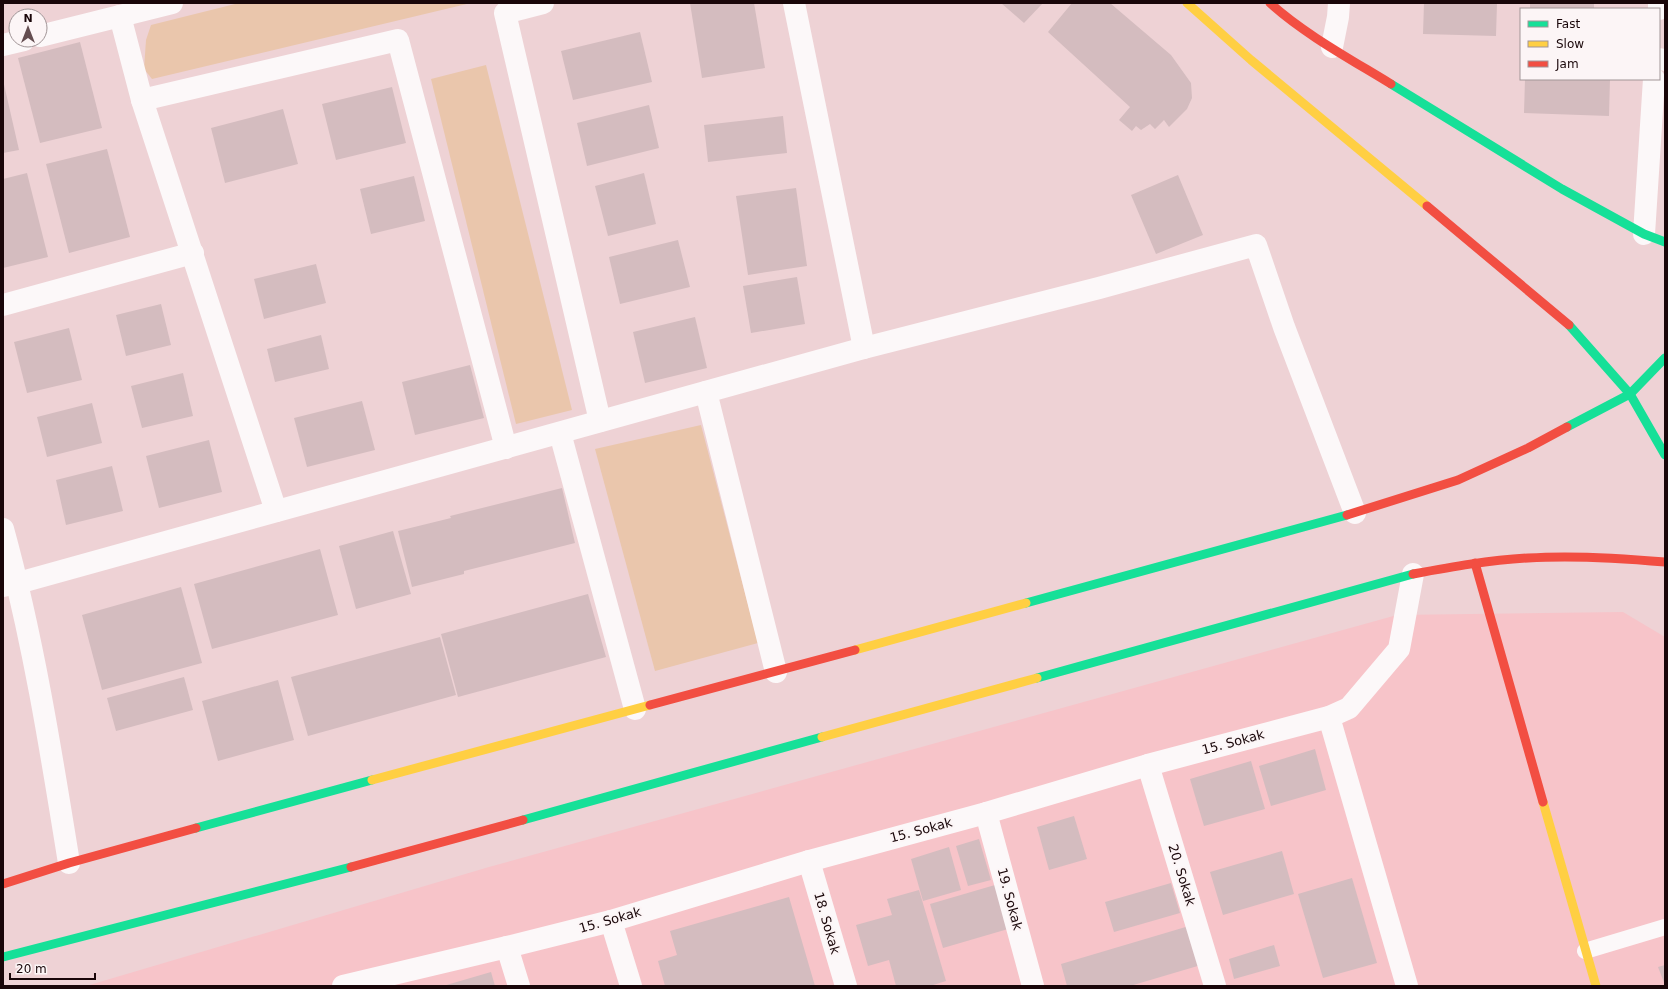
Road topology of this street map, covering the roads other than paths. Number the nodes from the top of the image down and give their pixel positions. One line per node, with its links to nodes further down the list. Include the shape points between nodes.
1 (172, 3): 7 (street)
2 (543, 3): 20 (street, via 505,12)
3 (794, 3): 16 (street)
4 (1187, 3): 19 (main road, via 1251,60 1564,320)
5 (1270, 3): 9 (main road)
6 (1339, 3): 9 (street)
7 (120, 16): 8 (street); 11 (street)
8 (48, 34)
9 (1332, 47): 12 (main road, via 1562,189)
10 (1654, 80): 12 (street)
11 (142, 100): 14 (street); 22 (street, via 398,40)
12 (1644, 234): 13 (main road)
13 (1665, 242)
14 (192, 253): 15 (street); 24 (street)
15 (3, 305)
16 (864, 348): 18 (street); 25 (street, via 1256,245 1284,327)
17 (1665, 358): 19 (main road)
18 (706, 392): 20 (street); 31 (street)
19 (1630, 394): 23 (main road); 25 (main road, via 1528,448 1458,480)
20 (600, 421): 21 (street)
21 (560, 433): 22 (street); 32 (street)
22 (506, 448): 24 (street)
23 (1665, 455)
24 (276, 511): 30 (street)
25 (1355, 513): 31 (main road)
26 (3, 529): 30 (street)
27 (1665, 562): 28 (main road, via 1612,557 1545,557)
28 (1475, 563): 29 (main road); 42 (main road)
29 (1412, 574): 33 (street, 15. Sokak, via 1399,649 1348,708); 43 (main road, via 374,861)
30 (11, 585): 37 (street, via 53,762)
31 (776, 672): 32 (main road)
32 (635, 709): 37 (main road)
33 (1329, 717): 34 (street, 15. Sokak); 50 (street)
34 (1148, 765): 35 (street, 15. Sokak); 49 (street, 20. Sokak)
35 (986, 813): 36 (street, 15. Sokak); 48 (street, 19. Sokak)
36 (809, 861): 39 (street, 15. Sokak); 47 (street, 18. Sokak)
37 (68, 863): 38 (main road)
38 (3, 884)
39 (611, 921): 41 (street, 15. Sokak); 46 (street)
40 (1665, 927): 42 (lane)
41 (507, 947): 44 (street, 15. Sokak); 45 (street)
42 (1586, 951): 51 (main road)
43 (3, 957)
44 (343, 986)
45 (519, 986)
46 (631, 986)
47 (846, 986)
48 (1033, 986)
49 (1215, 986)
50 (1407, 986)
51 (1596, 986)

